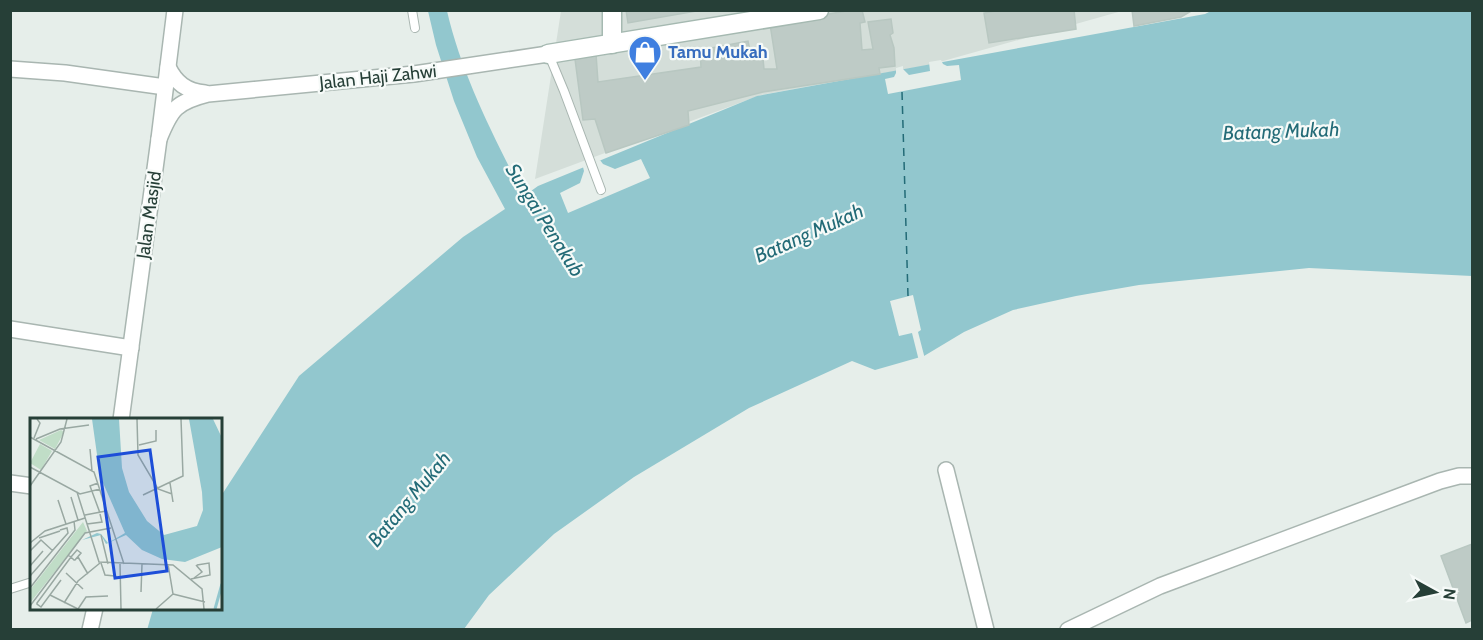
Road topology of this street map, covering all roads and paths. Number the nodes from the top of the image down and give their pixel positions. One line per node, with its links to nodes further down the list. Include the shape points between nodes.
1 (175, 10): 8 (street, Jalan Masjid)
2 (412, 10): 5 (lane)
3 (612, 10): 6 (street)
4 (812, 11): 6 (street)
5 (415, 28)
6 (612, 44): 7 (street)
7 (548, 54): 11 (street, Jalan Haji Zahwi, via 414,74); 13 (lane)
8 (168, 67): 10 (street, Jalan Masjid); 11 (street, Jalan Haji Zahwi, via 184,87)
9 (10, 69): 10 (street)
10 (165, 87): 12 (street, Jalan Masjid)
11 (208, 94): 12 (street, Jalan Haji Zahwi, via 193,97 172,111)
12 (159, 139): 15 (street, Jalan Masjid)
13 (601, 190)
14 (10, 329): 15 (street)
15 (131, 348): 16 (street, Jalan Masjid)
16 (121, 418)
17 (946, 470): 25 (street)
18 (1473, 476): 26 (street, via 1440,481 1160,586)
19 (10, 483): 20 (street)
20 (30, 486)
21 (30, 583): 22 (lane)
22 (10, 589)
23 (95, 610): 24 (street)
24 (90, 630)
25 (986, 630)
26 (1068, 630)

